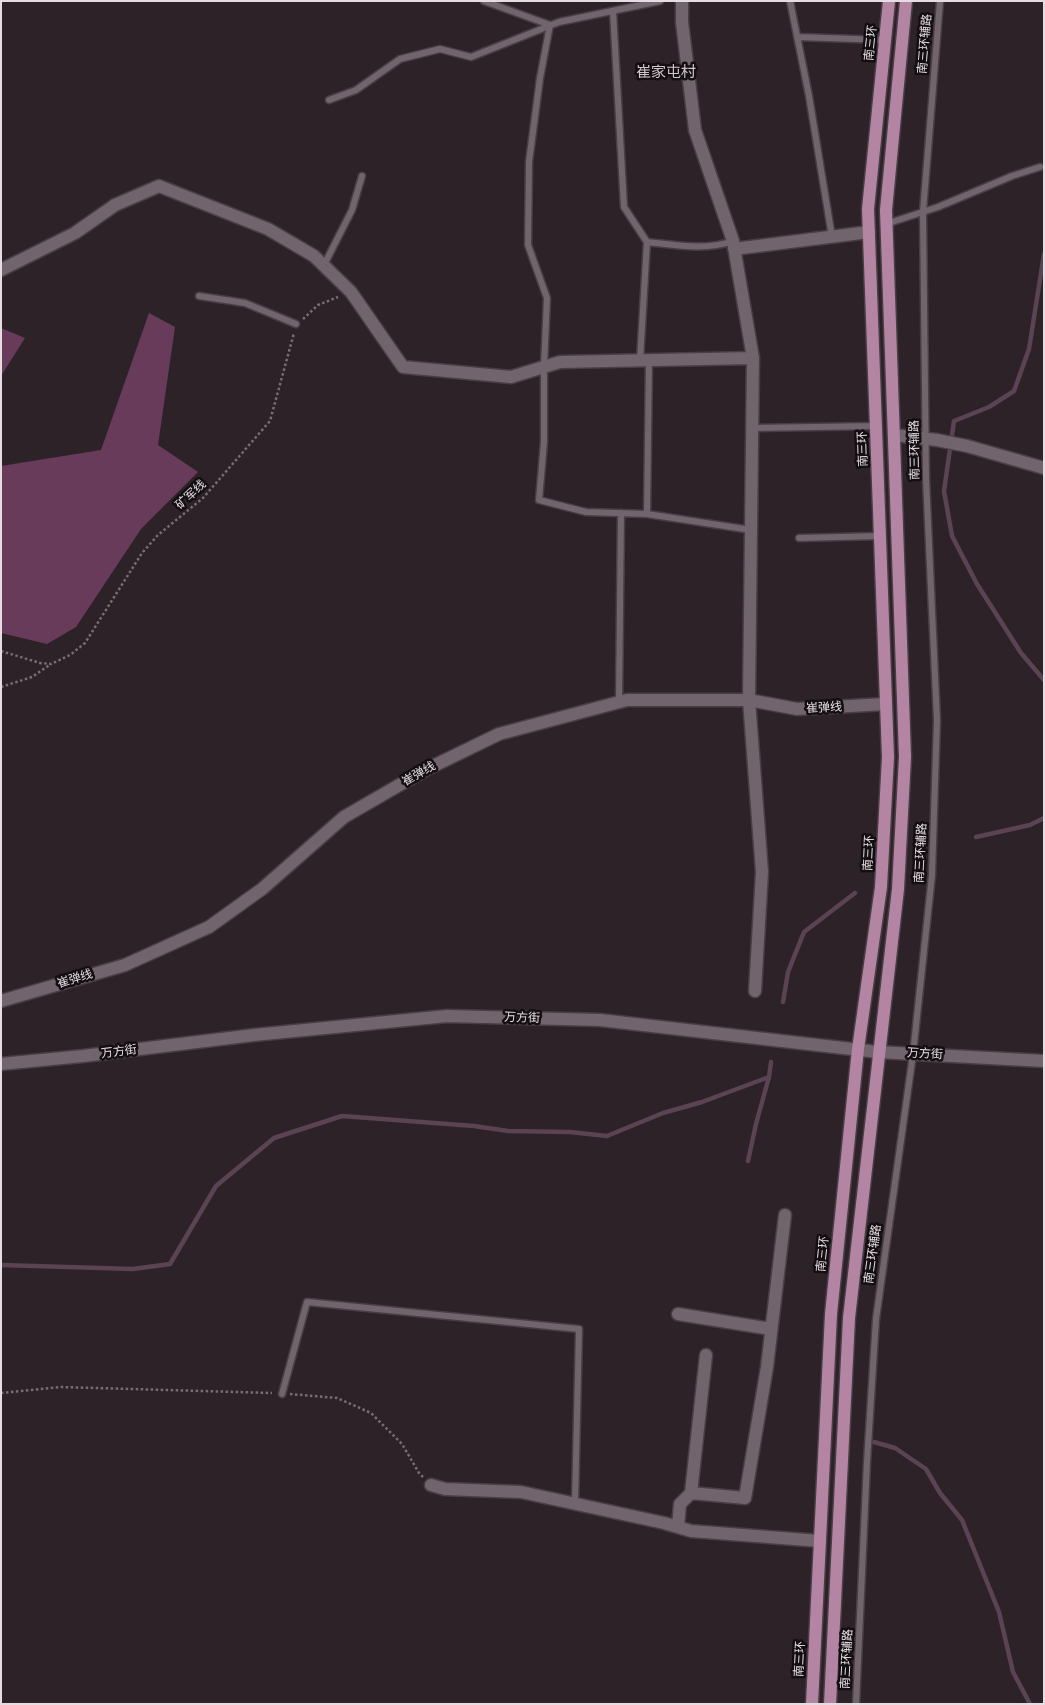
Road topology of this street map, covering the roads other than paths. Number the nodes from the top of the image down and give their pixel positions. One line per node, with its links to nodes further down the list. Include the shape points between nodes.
1 (484, 1): 9 (lane)
2 (660, 1): 8 (lane)
3 (682, 1): 20 (street, via 695,130)
4 (790, 1): 10 (lane)
5 (889, 1): 11 (main road, 南三环)
6 (906, 1): 16 (main road)
7 (940, 1): 15 (lane, 南三环辅路)
8 (613, 11): 9 (lane); 19 (lane, via 624,207)
9 (550, 25): 12 (lane, via 471,57 440,49 400,59 356,90); 27 (lane, via 529,162 528,245 547,298)
10 (797, 37): 11 (lane); 18 (lane)
11 (885, 40): 17 (main road, 南三环, via 868,209)
12 (329, 100)
13 (1040, 167): 15 (lane)
14 (362, 176): 21 (lane, via 352,210)
15 (922, 212): 16 (lane); 31 (lane, 南三环辅路)
16 (886, 224): 30 (main road)
17 (869, 232): 18 (street); 28 (main road, 南三环)
18 (832, 237): 20 (street)
19 (647, 242): 20 (lane, via 695,247); 26 (lane)
20 (734, 245): 25 (street)
21 (324, 266): 22 (street, via 314,256 268,229 159,186 115,206 75,233); 27 (street, via 351,292 403,367 511,377)
22 (1, 270)
23 (199, 296): 24 (lane, via 245,303)
24 (296, 324)
25 (753, 358): 26 (street); 29 (street)
26 (645, 360): 27 (street, via 560,362); 34 (lane)
27 (544, 367): 33 (lane, via 540,500 586,512)
28 (876, 426): 29 (lane); 36 (main road, 南三环)
29 (752, 428): 35 (street)
30 (894, 436): 31 (street); 44 (main road, via 905,757 898,889)
31 (932, 439): 32 (street); 45 (lane, 南三环辅路, via 937,720 932,876)
32 (1044, 468)
33 (621, 513): 34 (lane); 39 (lane)
34 (647, 514): 35 (lane)
35 (751, 530): 38 (street)
36 (880, 536): 37 (lane); 40 (main road, 南三环)
37 (799, 538)
38 (750, 700): 39 (street, 崔弹线); 40 (street, 崔弹线, via 798,709); 41 (street, via 762,872)
39 (618, 702): 42 (street, 崔弹线, via 498,734 427,769 344,817 262,889 209,927 125,964)
40 (886, 704): 43 (main road, 南三环, via 888,757 881,888)
41 (755, 991)
42 (1, 1001)
43 (858, 1048): 44 (street, 万方街); 47 (street, 万方街, via 600,1020 447,1016 254,1034); 57 (main road, 南三环, via 831,1314)
44 (878, 1052): 45 (street, 万方街); 59 (main road, via 849,1318)
45 (913, 1054): 46 (street, 万方街); 60 (lane, 南三环辅路, via 876,1319 866,1462)
46 (1044, 1061)
47 (1, 1064)
48 (785, 1215): 50 (street)
49 (678, 1314): 50 (street)
50 (772, 1329): 54 (street, via 745,1498)
51 (706, 1355): 54 (street)
52 (282, 1394): 55 (lane, via 307,1302 579,1329)
53 (431, 1485): 55 (street, via 445,1489 521,1492)
54 (691, 1493): 56 (street, via 680,1504)
55 (574, 1503): 56 (street)
56 (678, 1527): 57 (street, via 691,1531)
57 (820, 1541): 58 (main road, 南三环)
58 (812, 1704)
59 (830, 1704)
60 (856, 1704)

